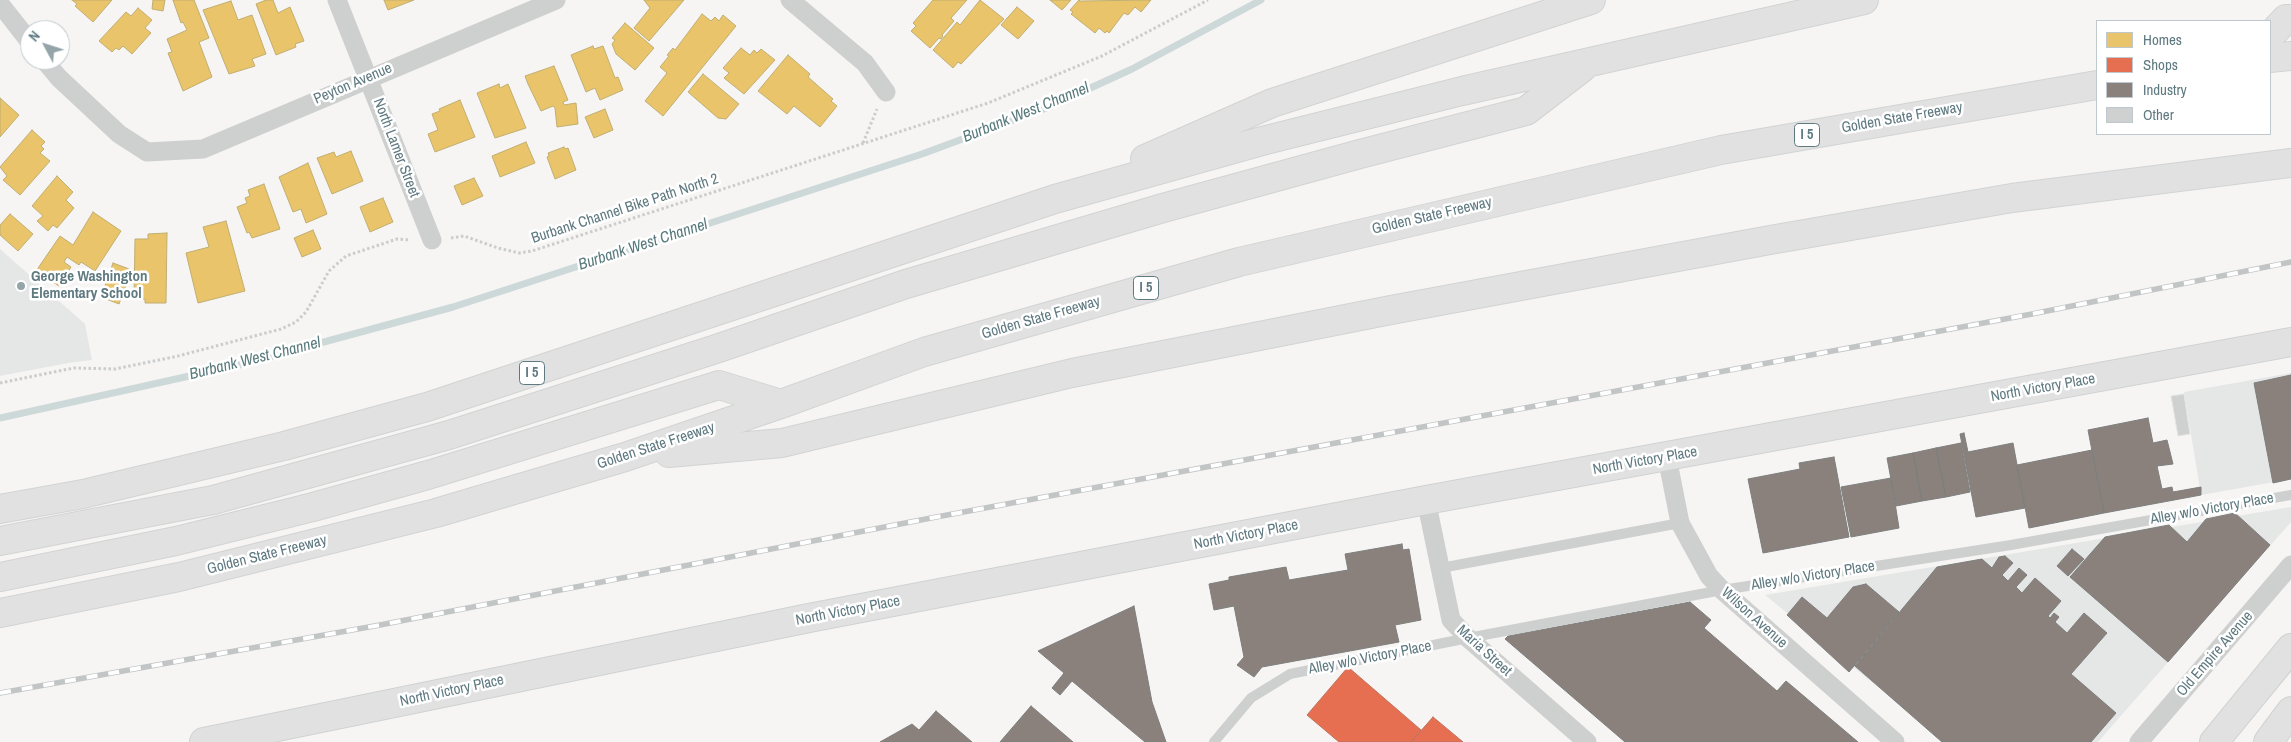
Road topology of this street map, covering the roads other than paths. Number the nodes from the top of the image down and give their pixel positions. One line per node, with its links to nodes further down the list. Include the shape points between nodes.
1 (337, 0): 14 (street, North Lamer Street)
2 (556, 0): 14 (street, Peyton Avenue)
3 (790, 0): 16 (street, via 865,63)
4 (1592, 0): 18 (main road, via 1272,103)
5 (1864, 0): 12 (main road, I 5)
6 (0, 4): 8 (street)
7 (2291, 19): 9 (main road, via 2286,19)
8 (20, 29)
9 (2271, 35)
10 (2291, 56): 11 (main road)
11 (2271, 58)
12 (1589, 62): 18 (main road, I 5, via 1271,139); 28 (main road, via 1526,111 1163,208 925,278 449,435 213,500)
13 (52, 70): 14 (street, Peyton Avenue, via 119,134 147,152 203,149)
14 (369, 78): 19 (street, North Lamer Street)
15 (2096, 85): 21 (main road, Golden State Freeway / I 5, via 1721,150 1239,262 924,352)
16 (886, 92)
17 (2291, 163): 22 (main road, via 2012,198 1780,238 1072,373 782,443)
18 (1055, 200): 26 (main road, I 5, via 427,407 240,457)
19 (432, 240)
20 (2291, 342): 23 (main road, North Victory Place)
21 (781, 404): 22 (main road, Golden State Freeway / I 5); 31 (main road, via 719,385 313,507)
22 (625, 457): 33 (main road, Golden State Freeway / I 5, via 436,514 179,577)
23 (1667, 457): 25 (main road, North Victory Place); 27 (street, Wilson Avenue)
24 (2291, 495): 32 (lane, Alley w/o Victory Place, via 2011,545)
25 (1426, 500): 30 (street, Maria Street); 37 (main road, North Victory Place, via 809,618)
26 (0, 510)
27 (1680, 523): 30 (lane); 32 (street, Wilson Avenue, via 1708,576)
28 (0, 541)
29 (2291, 565): 41 (street, Old Empire Avenue)
30 (1441, 568): 34 (street, Maria Street, via 1451,620)
31 (0, 577)
32 (1722, 590): 34 (lane, Alley w/o Victory Place); 40 (street, Wilson Avenue)
33 (0, 613)
34 (1468, 638): 38 (lane, Alley w/o Victory Place, via 1290,674 1251,698); 39 (street, Maria Street)
35 (2291, 648): 42 (main road)
36 (2291, 711): 43 (main road)
37 (204, 742)
38 (1214, 742)
39 (1587, 742)
40 (1895, 742)
41 (2139, 742)
42 (2214, 742)
43 (2268, 742)

